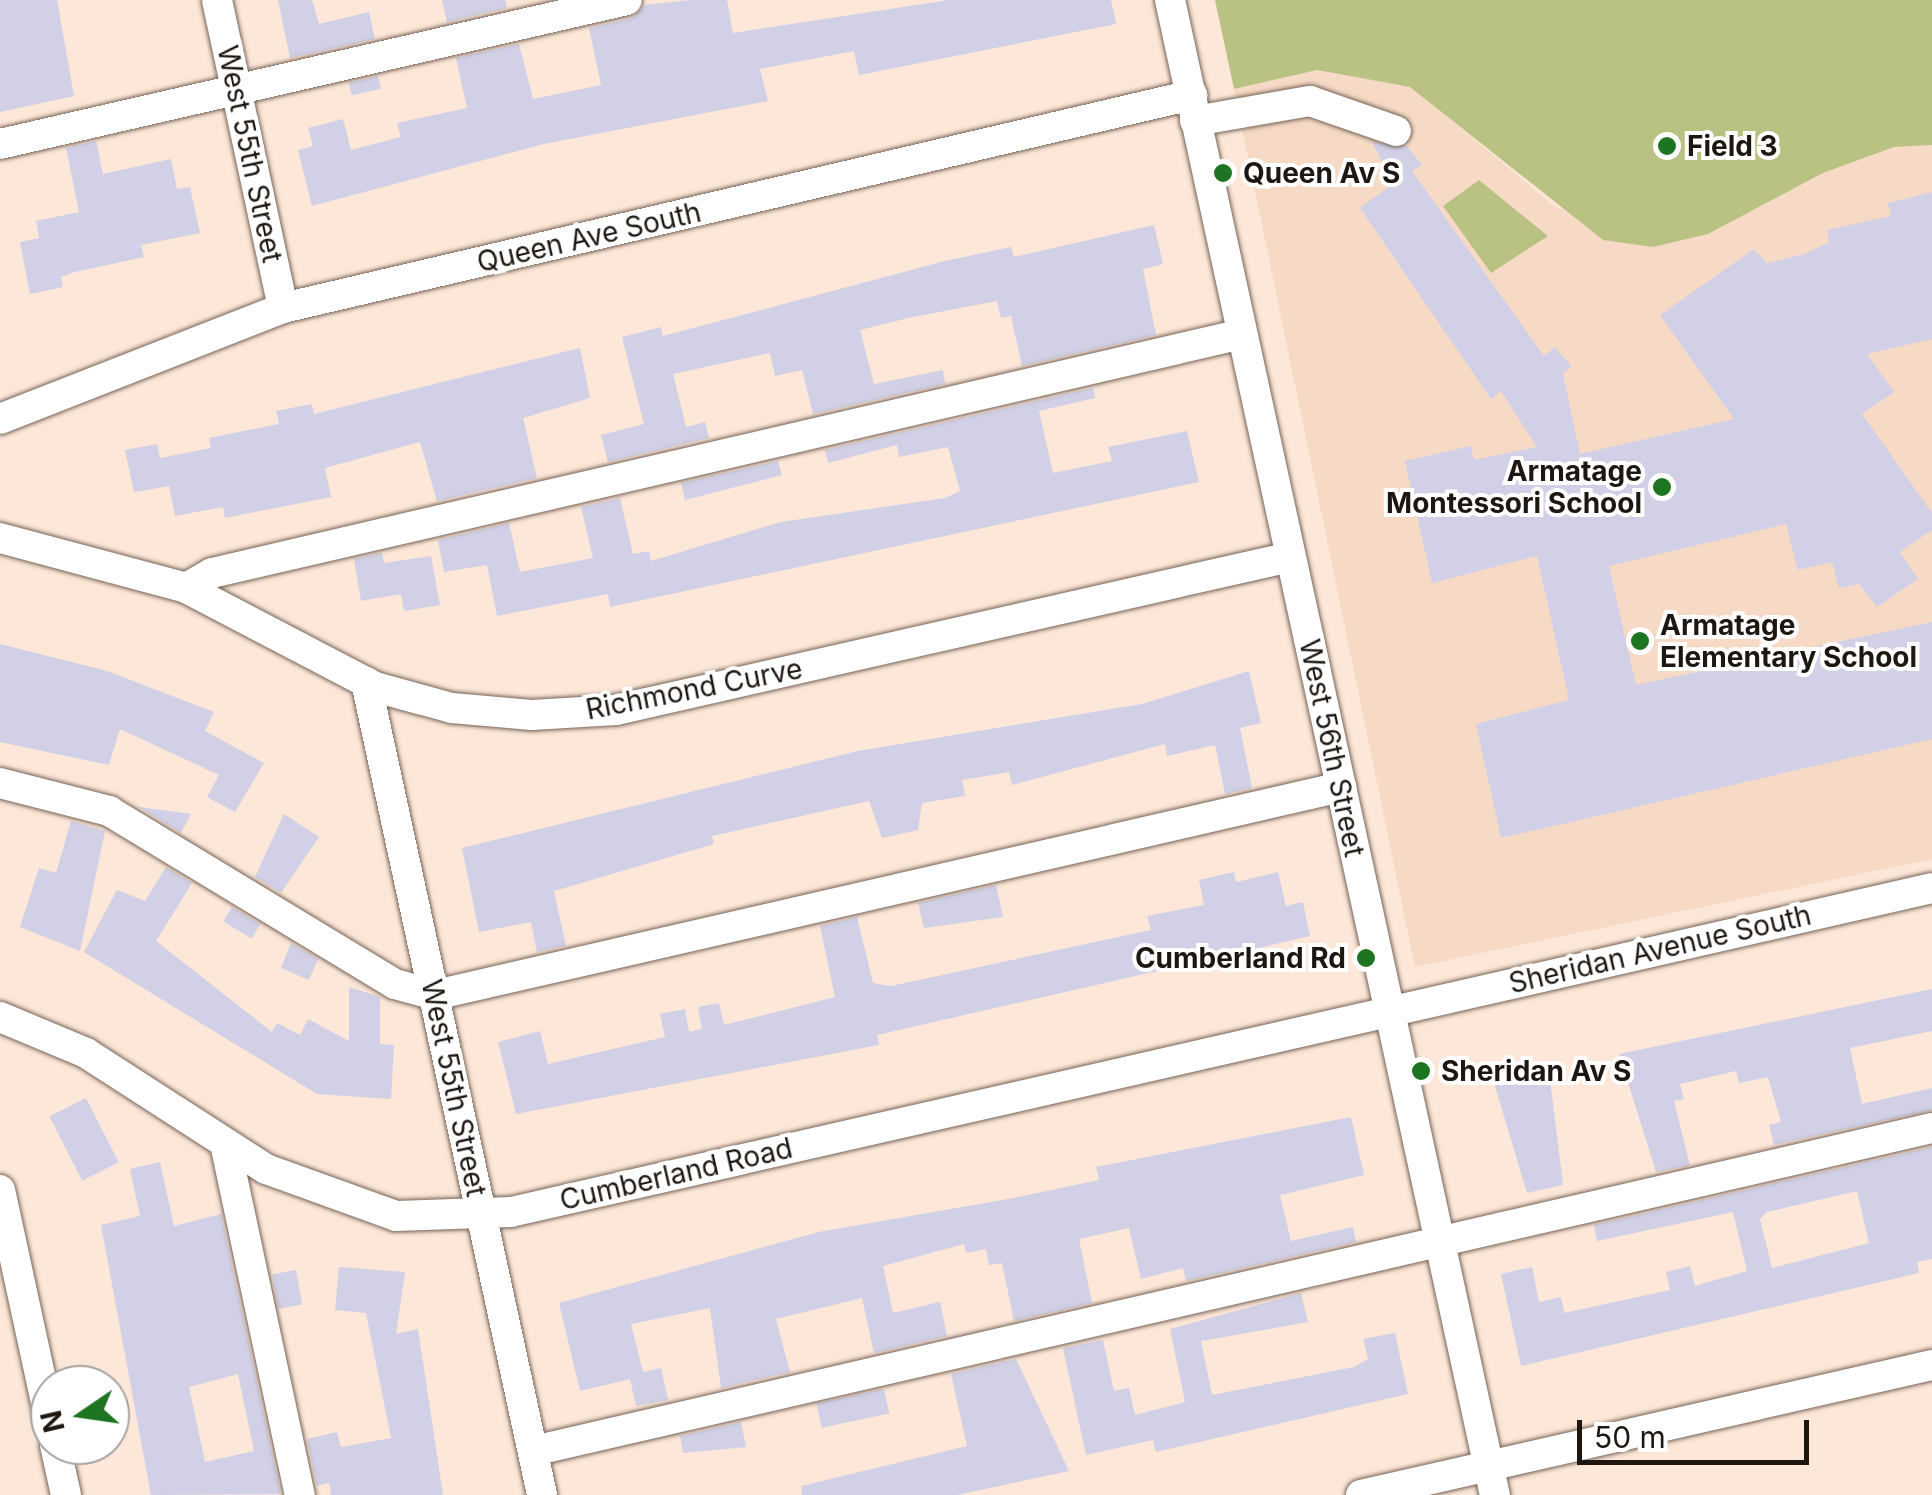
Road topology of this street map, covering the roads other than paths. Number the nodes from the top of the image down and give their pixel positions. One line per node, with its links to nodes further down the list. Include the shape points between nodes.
1 (217, 0): 4 (street, West 55th Street)
2 (627, 0): 4 (street)
3 (1170, 0): 5 (street, West 56th Street)
4 (235, 90): 7 (street); 8 (street, West 55th Street)
5 (1194, 108): 6 (street, Queen Ave South, via 1310,101); 8 (street, Queen Ave South); 9 (street, West 56th Street)
6 (1396, 132)
7 (0, 144)
8 (283, 308): 10 (street, Queen Ave South)
9 (1242, 334): 12 (street, West 56th Street); 13 (street, via 212,573)
10 (0, 419)
11 (0, 538): 13 (street, Richmond Curve)
12 (1290, 557): 14 (street, Richmond Curve, via 616,710 452,708); 16 (street, West 56th Street)
13 (186, 588): 14 (street, Richmond Curve)
14 (366, 682): 18 (street, West 55th Street)
15 (0, 783): 18 (street, via 109,812 395,984)
16 (1340, 787): 18 (street); 19 (street, West 56th Street)
17 (1932, 888): 19 (street, Sheridan Avenue South)
18 (435, 995): 24 (street, West 55th Street)
19 (1389, 1010): 24 (street, Cumberland Road); 25 (street, West 56th Street)
20 (0, 1016): 22 (street, Cumberland Road, via 86,1053)
21 (1932, 1128): 25 (street)
22 (226, 1148): 24 (street, Cumberland Road, via 396,1216); 32 (street)
23 (0, 1190): 26 (street)
24 (482, 1214): 28 (street, West 55th Street)
25 (1438, 1238): 28 (street); 30 (street, West 56th Street)
26 (38, 1365)
27 (1932, 1365): 30 (street)
28 (532, 1451): 33 (street, West 55th Street)
29 (59, 1465): 31 (street)
30 (1492, 1480): 34 (street)
31 (66, 1495)
32 (300, 1495)
33 (542, 1495)
34 (1361, 1495)

